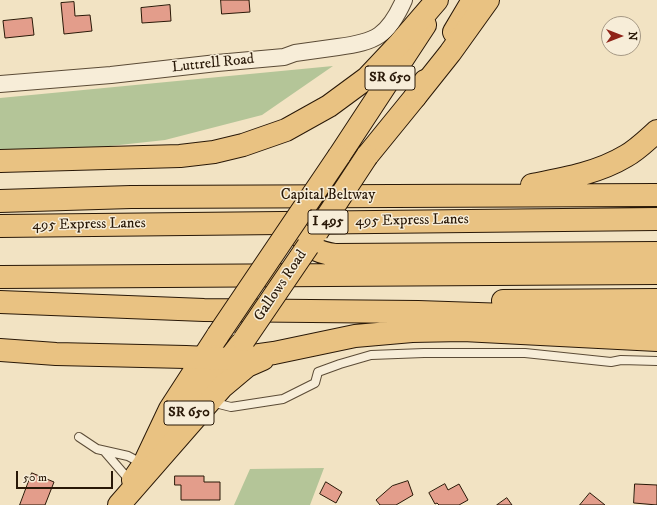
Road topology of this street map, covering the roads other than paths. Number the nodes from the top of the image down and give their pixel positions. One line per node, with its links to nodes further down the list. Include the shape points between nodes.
1 (404, 0): 6 (street, Luttrell Road, via 387,29 376,38 360,44 294,53 284,57)
2 (437, 0): 9 (main road, via 367,78 330,106 286,130 244,145 180,156)
3 (441, 0): 15 (main road, Gallows Road / SR 650, bridge)
4 (473, 0): 7 (main road, Gallows Road / SR 650)
5 (488, 0): 7 (main road)
6 (0, 84)
7 (415, 97): 16 (main road, Gallows Road / SR 650, bridge, via 367,156)
8 (657, 131): 10 (main road, via 626,156 608,165 565,178)
9 (0, 161)
10 (486, 195): 11 (main road, Capital Beltway / I 495); 12 (main road, Capital Beltway / I 495, via 139,197)
11 (657, 195)
12 (0, 201)
13 (657, 219): 14 (main road, 495 Express Lanes / I 495)
14 (0, 226)
15 (292, 226): 16 (main road); 28 (main road, Gallows Road / SR 650, bridge)
16 (313, 239): 18 (main road, via 316,251); 29 (main road, Gallows Road / SR 650, bridge)
17 (657, 239): 18 (main road)
18 (339, 248): 19 (main road)
19 (657, 253)
20 (657, 273): 21 (main road)
21 (0, 277)
22 (657, 300): 23 (main road)
23 (0, 302): 24 (main road, via 204,310 418,312)
24 (657, 320)
25 (657, 340): 27 (main road, via 463,330 412,331 355,336)
26 (0, 350): 28 (main road, via 56,354)
27 (274, 353): 29 (main road); 31 (main road, via 247,366)
28 (202, 357): 29 (main road); 34 (main road, Gallows Road / SR 650, via 170,409)
29 (230, 359): 34 (main road, Gallows Road / SR 650)
30 (657, 362): 31 (lane, via 611,362 525,353 371,355 318,372 315,383 283,399 231,407)
31 (208, 402): 36 (main road)
32 (79, 437): 33 (lane)
33 (105, 452): 34 (lane, via 128,456); 35 (lane)
34 (144, 464): 35 (main road, Gallows Road / SR 650)
35 (132, 483): 36 (main road, Gallows Road / SR 650)
36 (119, 505)

